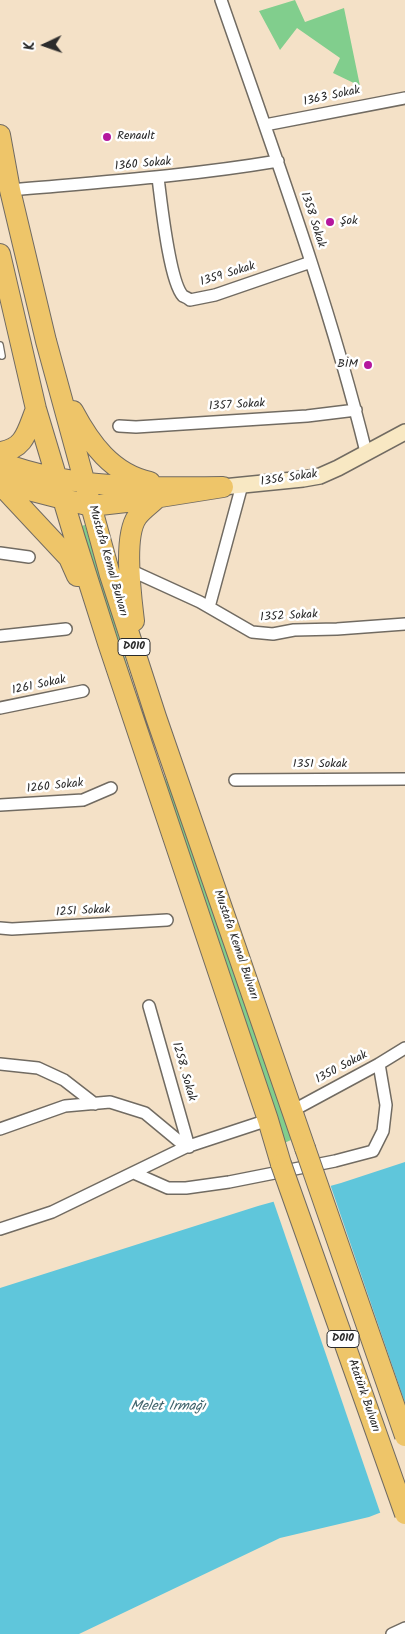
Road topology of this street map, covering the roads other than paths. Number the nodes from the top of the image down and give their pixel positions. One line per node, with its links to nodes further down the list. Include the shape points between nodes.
1 (221, 0): 3 (street, 1358 Sokak)
2 (405, 98): 3 (street, 1363 Sokak)
3 (266, 125): 5 (street, 1358 Sokak)
4 (0, 135): 7 (highway, Mustafa Kemal Bulvarı / D010)
5 (278, 161): 6 (street, 1360 Sokak); 9 (street, 1358 Sokak)
6 (158, 178): 7 (street, 1360 Sokak); 9 (street, 1359 Sokak, via 166,244 182,295 190,300)
7 (10, 190): 12 (highway, Mustafa Kemal Bulvarı / D010)
8 (1, 262): 13 (highway, Mustafa Kemal Bulvarı / D010)
9 (311, 262): 14 (street, 1358 Sokak)
10 (0, 345): 11 (lane)
11 (2, 356)
12 (59, 386): 22 (highway, Mustafa Kemal Bulvarı / D010); 25 (highway, via 91,442 113,465 138,480)
13 (36, 410): 17 (highway, via 23,442 10,451); 21 (highway, Mustafa Kemal Bulvarı / D010)
14 (356, 410): 15 (street, 1357 Sokak, via 307,416); 18 (street, 1358 Sokak)
15 (119, 426)
16 (405, 432): 18 (street, 1356 Sokak)
17 (0, 452)
18 (366, 452): 24 (street, 1356 Sokak, via 320,476)
19 (0, 462): 21 (highway)
20 (0, 476): 26 (highway, via 25,489)
21 (57, 479): 22 (highway); 26 (highway, Mustafa Kemal Bulvarı / D010)
22 (85, 483): 25 (highway); 28 (highway, Mustafa Kemal Bulvarı / D010)
23 (0, 484): 36 (highway, via 68,558)
24 (232, 486): 25 (highway); 27 (highway); 32 (street)
25 (181, 488)
26 (63, 498): 28 (highway); 36 (highway, Mustafa Kemal Bulvarı / D010)
27 (157, 498): 28 (highway); 31 (highway, via 137,517 131,530)
28 (91, 506): 37 (highway, Mustafa Kemal Bulvarı / D010)
29 (0, 553): 30 (street)
30 (29, 557)
31 (130, 570): 32 (street, 1352 Sokak); 37 (highway)
32 (209, 607): 33 (street, 1352 Sokak, via 252,632 273,634)
33 (405, 624)
34 (66, 629): 35 (street)
35 (0, 636)
36 (108, 643): 52 (highway, Mustafa Kemal Bulvarı / D010)
37 (140, 667): 51 (highway, Mustafa Kemal Bulvarı / D010)
38 (83, 691): 39 (street, 1261 Sokak)
39 (0, 708)
40 (405, 779): 41 (street, 1351 Sokak)
41 (235, 780)
42 (111, 788): 43 (street, 1260 Sokak, via 83,800)
43 (0, 805)
44 (167, 920): 45 (street, 1251 Sokak)
45 (0, 928)
46 (149, 1006): 54 (street, 1258. Sokak)
47 (405, 1048): 49 (street, 1350 Sokak)
48 (0, 1064): 50 (street, via 38,1068 64,1080)
49 (379, 1064): 51 (street, 1350 Sokak); 56 (street, via 386,1104 383,1131 373,1151 186,1188 168,1188)
50 (95, 1104): 53 (street, via 65,1106); 54 (street, via 110,1102 145,1113)
51 (292, 1111): 58 (highway, Mustafa Kemal Bulvarı / D010, bridge)
52 (268, 1120): 54 (street); 55 (highway, Mustafa Kemal Bulvarı / D010)
53 (0, 1129)
54 (188, 1147): 56 (street)
55 (281, 1164): 59 (highway, Atatürk Bulvarı / D010, bridge)
56 (134, 1173): 57 (street, via 52,1212)
57 (0, 1229)
58 (405, 1436)
59 (405, 1514)
60 (405, 1628): 61 (street)
61 (392, 1634)

